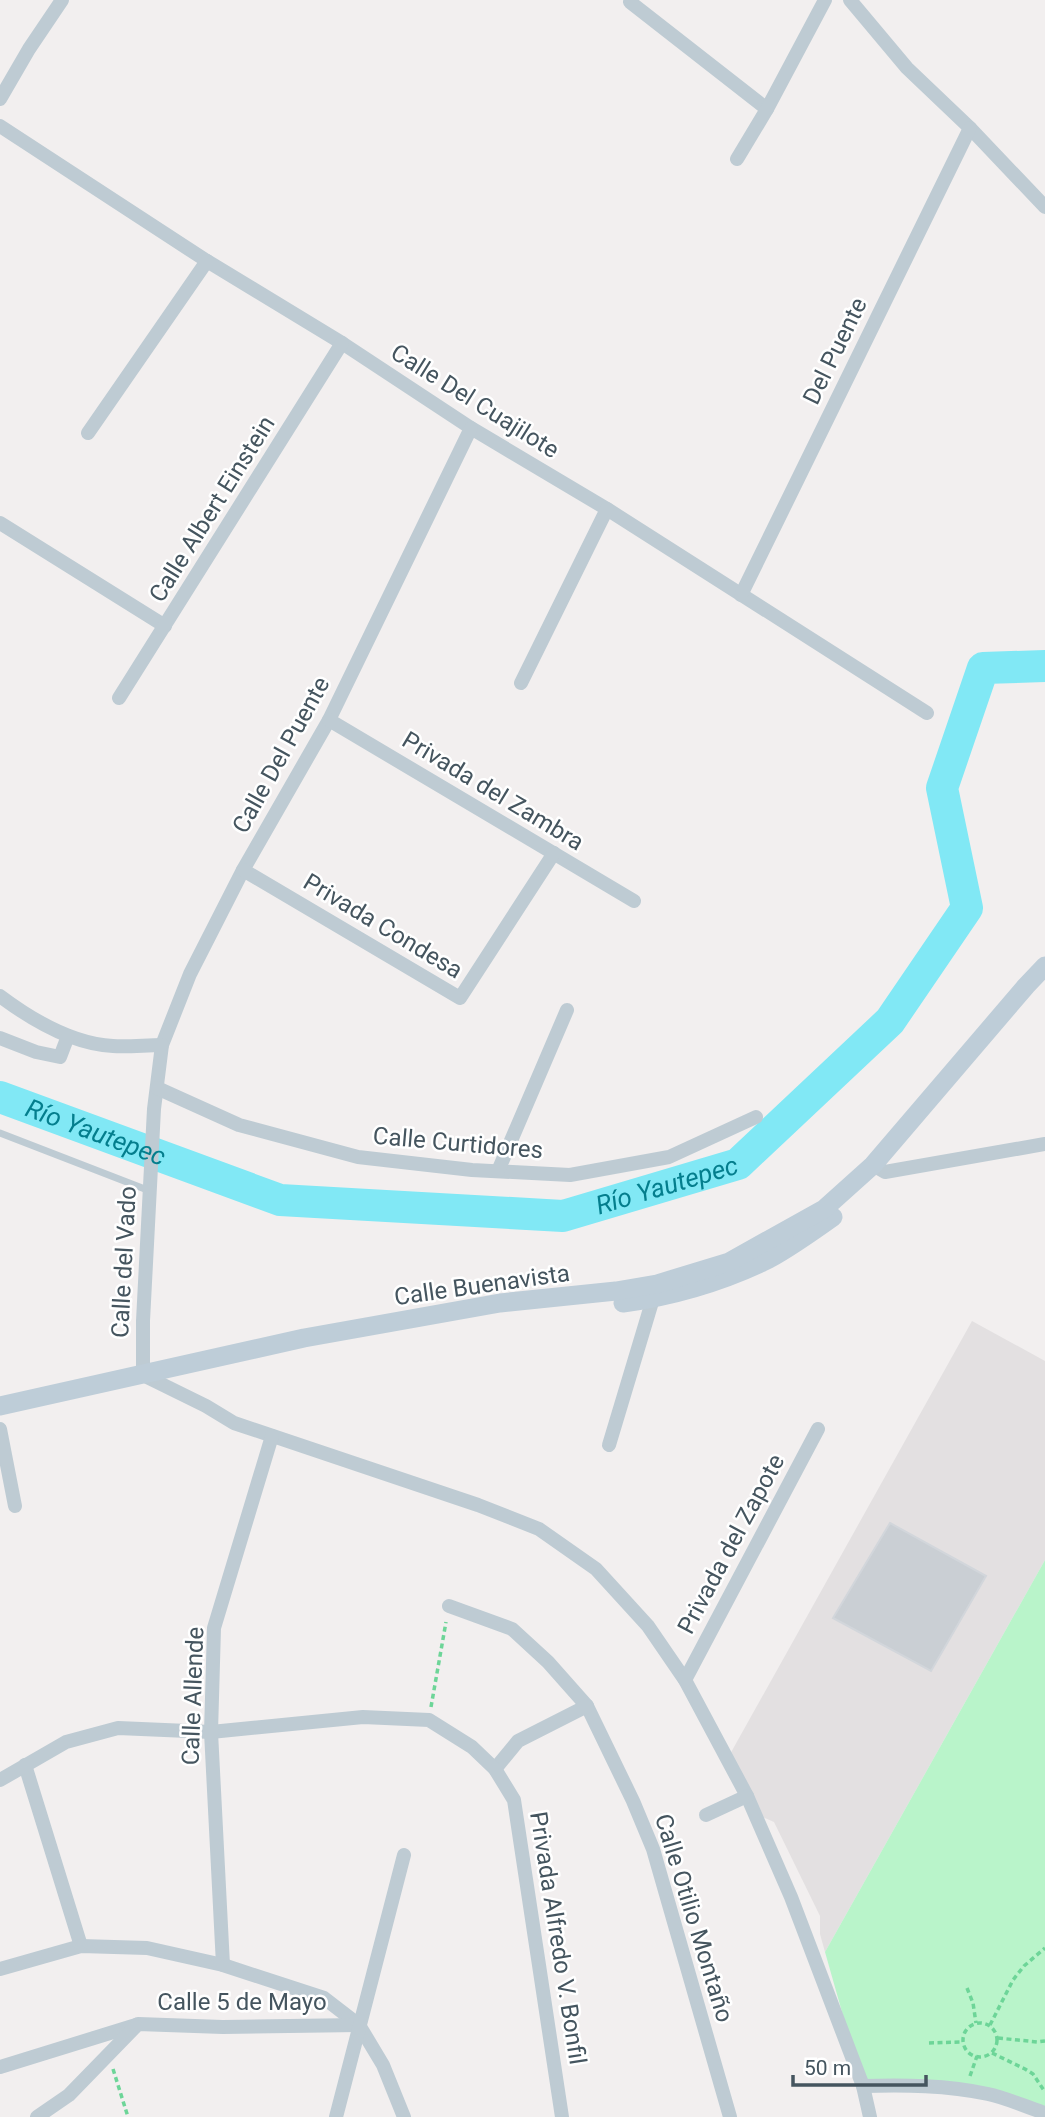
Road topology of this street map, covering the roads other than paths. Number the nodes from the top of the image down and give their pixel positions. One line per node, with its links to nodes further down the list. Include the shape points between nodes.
1 (62, 0): 5 (street)
2 (824, 0): 6 (street)
3 (850, 0): 8 (street, via 907,68)
4 (630, 2): 6 (street)
5 (0, 99)
6 (767, 109): 9 (street)
7 (0, 126): 11 (street, Calle Del Cuajilote)
8 (970, 128): 10 (street); 17 (street, Del Puente)
9 (737, 159)
10 (1045, 206)
11 (207, 261): 12 (street, Calle Del Cuajilote); 14 (street)
12 (342, 343): 13 (street, Calle Del Cuajilote); 18 (street, Calle Albert Einstein)
13 (471, 428): 15 (street, Calle Del Cuajilote); 22 (street, Calle Del Puente)
14 (88, 433)
15 (607, 509): 17 (street, Calle Del Cuajilote); 19 (street)
16 (0, 523): 18 (street)
17 (741, 595): 21 (street, Calle Del Cuajilote)
18 (165, 626): 20 (street, Calle Albert Einstein)
19 (521, 683)
20 (119, 698)
21 (927, 713)
22 (329, 720): 23 (street, Privada del Zambra); 24 (street, Calle Del Puente)
23 (554, 853): 24 (street, Privada Condesa, via 460,998); 25 (street, Privada del Zambra)
24 (243, 870): 32 (street, Calle Del Puente, via 190,974)
25 (634, 901)
26 (1045, 967): 38 (main road)
27 (1045, 984): 38 (main road)
28 (0, 996): 30 (street)
29 (567, 1010): 39 (street)
30 (68, 1036): 31 (street, via 60,1057); 32 (street, via 111,1046)
31 (0, 1038)
32 (162, 1045): 33 (street, Calle Del Puente)
33 (157, 1088): 34 (street, Calle Del Puente); 39 (street, Calle Curtidores, via 239,1125 358,1157)
34 (154, 1110): 40 (street, Calle del Vado)
35 (756, 1117): 39 (street, Calle Curtidores, via 669,1157 570,1175)
36 (0, 1133): 40 (lane)
37 (1045, 1144): 38 (street)
38 (879, 1169): 41 (main road, Calle Buenavista, via 730,1269)
39 (498, 1171)
40 (150, 1191): 42 (street, Calle del Vado)
41 (656, 1291): 42 (main road, Calle Buenavista, via 306,1349 241,1352); 47 (street)
42 (143, 1375): 43 (main road, Calle Buenavista); 46 (street, via 234,1423)
43 (0, 1406)
44 (0, 1429): 48 (street)
45 (818, 1429): 50 (street, Privada del Zapote)
46 (272, 1436): 50 (street, via 539,1529 596,1569 648,1626); 52 (street, Calle Allende, via 215,1628)
47 (609, 1445)
48 (15, 1506)
49 (449, 1606): 51 (street, Calle Otilio Montaño, via 512,1629)
50 (685, 1680): 56 (street)
51 (587, 1706): 54 (street, via 518,1741); 71 (street, Calle Otilio Montaño, via 653,1849)
52 (211, 1732): 53 (street, via 118,1728 66,1742); 54 (street, Privada Alfredo V. Bonfil, via 363,1717 429,1720 472,1747); 60 (street, Calle Allende)
53 (24, 1765): 55 (street); 59 (street)
54 (495, 1769): 70 (street, Privada Alfredo V. Bonfil, via 514,1800)
55 (0, 1780)
56 (747, 1796): 57 (street); 65 (street)
57 (706, 1815)
58 (404, 1855): 63 (street)
59 (81, 1946): 60 (street, via 147,1948); 61 (street)
60 (223, 1965): 63 (street, via 324,1998)
61 (0, 1969)
62 (138, 2024): 63 (street, Calle 5 de Mayo); 64 (street); 67 (street, Calle 5 de Mayo, via 69,2095)
63 (359, 2025): 68 (street); 69 (street, via 383,2065)
64 (0, 2067)
65 (863, 2086): 66 (street, via 947,2087 990,2094); 72 (street)
66 (1045, 2113)
67 (37, 2117)
68 (336, 2117)
69 (404, 2117)
70 (562, 2117)
71 (730, 2117)
72 (870, 2117)

